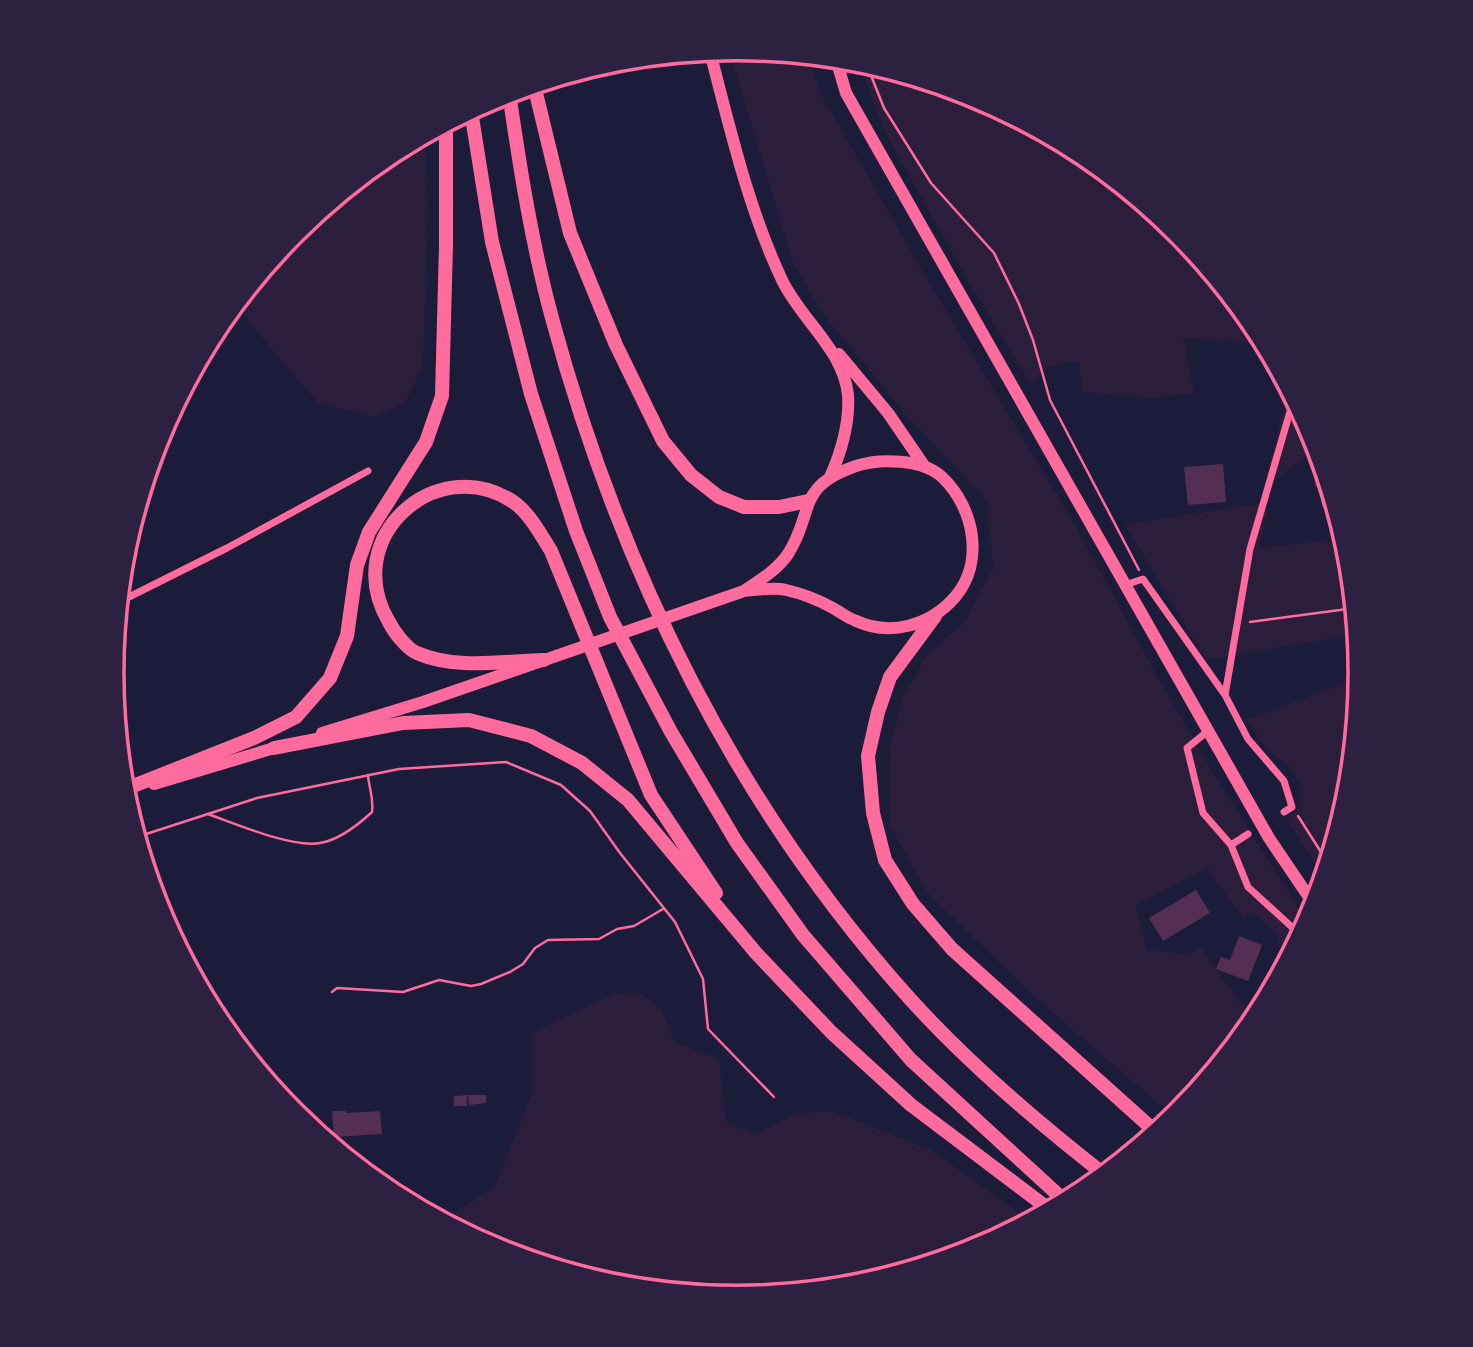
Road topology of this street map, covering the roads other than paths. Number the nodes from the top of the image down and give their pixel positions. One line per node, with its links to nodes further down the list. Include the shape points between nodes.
1 (713, 62): 7 (main road, via 765,240 784,284)
2 (839, 70): 13 (main road, via 846,93)
3 (536, 96): 12 (highway, via 570,233 616,345 663,441 691,475 719,497 744,507)
4 (511, 105): 30 (highway, via 552,317 594,458 648,593 710,720 824,894 911,999 958,1048)
5 (473, 121): 31 (highway, via 492,242 531,394 610,617 671,732 737,843 803,935 911,1060)
6 (446, 135): 21 (highway, via 442,396 426,442 369,532 357,565 347,636 330,678 296,717)
7 (819, 333): 9 (main road, via 888,413); 11 (main road, via 842,367 848,395 841,446)
8 (1290, 412): 18 (street, via 1250,549)
9 (925, 467): 11 (main road, via 890,460); 16 (main road, via 941,475 963,503 973,534 972,566 957,595)
10 (368, 471): 15 (street)
11 (830, 477): 12 (main road)
12 (808, 501): 14 (main road, via 787,556)
13 (1125, 585): 18 (street, via 1143,579); 19 (main road)
14 (744, 591): 16 (main road, via 784,589 855,621 883,627 907,627); 17 (main road)
15 (129, 597)
16 (935, 616): 29 (highway, via 890,677 868,756 873,813 885,860 913,904 952,949)
17 (544, 660): 20 (main road); 28 (highway, via 454,663 415,653 392,628 379,605 374,581 377,554 402,511 449,489 482,487 514,501 534,524 551,551 651,795)
18 (1225, 695): 23 (street, via 1248,739 1284,781 1292,807)
19 (1208, 731): 25 (street, via 1187,748 1203,813); 26 (main road)
20 (274, 748): 22 (main road); 28 (highway, via 403,723 443,721 469,720 530,736 582,762 628,800)
21 (135, 787)
22 (135, 789)
23 (1284, 812)
24 (1248, 834): 25 (street)
25 (1231, 845): 27 (street, via 1248,887)
26 (1307, 894)
27 (1293, 928)
28 (756, 953): 32 (highway, via 831,1032 912,1105)
29 (1149, 1126)
30 (1097, 1168)
31 (1058, 1195)
32 (1042, 1204)

